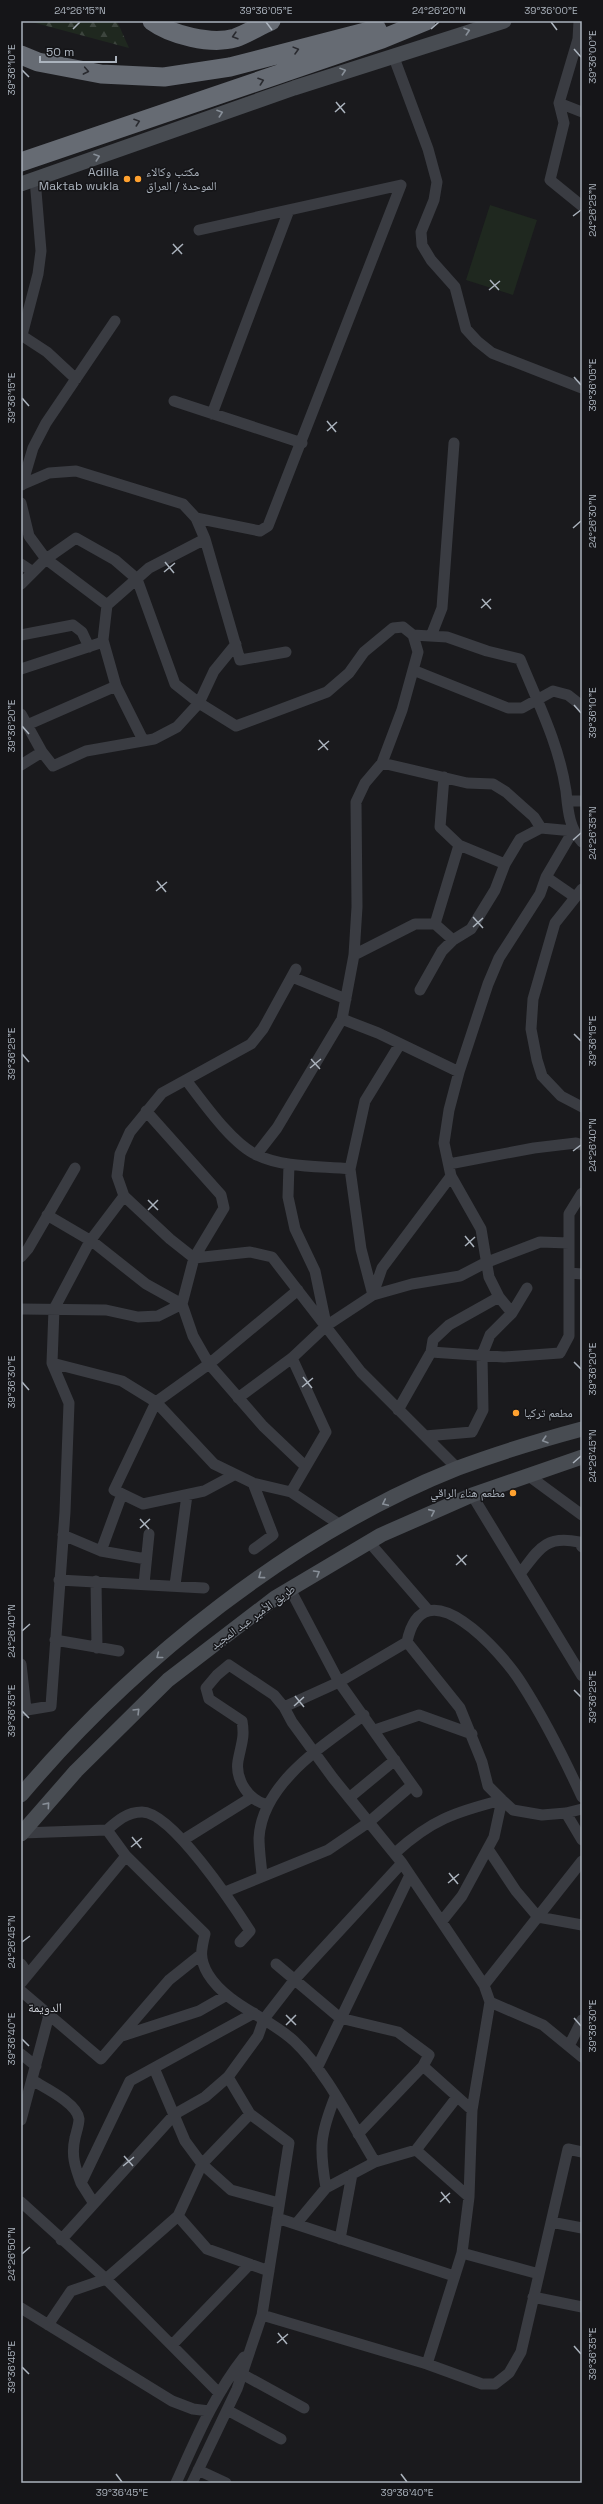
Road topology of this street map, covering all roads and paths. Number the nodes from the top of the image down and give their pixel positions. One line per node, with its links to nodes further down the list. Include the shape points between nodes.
1 (152, 21): 2 (highway, one-way to 1, via 234,38 199,39 163,29)
2 (271, 21)
3 (411, 21): 7 (highway, one-way to 3, via 38,62 101,74 164,77 230,67)
4 (426, 21): 11 (highway, one-way to 4, via 382,39)
5 (504, 21): 8 (main road, one-way to 5)
6 (579, 21): 9 (street, via 578,39)
7 (21, 55)
8 (393, 55): 12 (main road, one-way to 8); 19 (street, via 428,149 437,182 434,200 421,232 422,245 431,260 456,287 466,329 492,353)
9 (559, 103): 10 (street); 13 (street, via 564,123 550,180)
10 (582, 112)
11 (21, 162)
12 (28, 181): 17 (street, via 41,251 37,280)
13 (582, 206)
14 (289, 210): 15 (street); 21 (street); 22 (street, via 401,185)
15 (199, 230)
16 (115, 321): 18 (street)
17 (21, 335): 18 (street, via 46,352)
18 (76, 379): 24 (street, via 46,423 33,448)
19 (582, 388)
20 (174, 401): 21 (street)
21 (212, 414): 22 (street)
22 (302, 443): 26 (street, via 268,526 260,531)
23 (454, 443): 36 (street, via 442,608)
24 (21, 485): 26 (street, via 49,473 76,471 183,504)
25 (21, 503): 28 (street, via 29,536)
26 (196, 518): 27 (street)
27 (205, 539): 31 (street, via 149,568); 38 (street)
28 (46, 559): 30 (street); 31 (street, via 76,538 115,560); 33 (street)
29 (21, 564): 30 (street)
30 (32, 572): 32 (street)
31 (137, 578): 33 (street); 45 (street, via 176,684)
32 (21, 584)
33 (107, 605): 37 (street)
34 (21, 635): 39 (street, via 73,625 82,632)
35 (414, 635): 36 (street); 42 (street, via 418,652); 45 (street, via 403,627 393,628 364,652 349,673 327,692 236,726)
36 (431, 636): 44 (street, via 447,637 520,659)
37 (103, 642): 39 (street); 43 (street)
38 (236, 644): 40 (street, via 240,660); 45 (street, via 214,671)
39 (89, 647): 41 (street)
40 (286, 652)
41 (21, 668)
42 (413, 670): 44 (street, via 508,708 522,708); 51 (street, via 402,710)
43 (116, 686): 48 (street); 49 (street)
44 (537, 701): 46 (street, via 553,691 568,695); 54 (street, via 553,736 563,771)
45 (199, 703): 49 (street, via 177,727 154,739)
46 (582, 706)
47 (21, 714): 48 (street)
48 (27, 725): 50 (street)
49 (143, 740): 50 (street, via 86,751 53,766)
50 (42, 752): 52 (street)
51 (382, 762): 53 (street); 65 (street, via 365,783 356,802 357,907)
52 (21, 766)
53 (444, 777): 56 (street, via 467,783 493,784 534,817); 59 (street, via 440,827)
54 (567, 801): 55 (street); 57 (street)
55 (582, 802)
56 (541, 828): 57 (street); 60 (street, via 520,839)
57 (572, 831): 58 (street); 61 (street)
58 (582, 842)
59 (459, 845): 60 (street); 63 (street)
60 (505, 864): 64 (street, via 495,890 471,929)
61 (546, 876): 62 (street); 70 (street, via 540,894 499,958 474,1020)
62 (578, 893): 72 (street, via 555,923 534,999 531,1029 542,1076 561,1096)
63 (435, 924): 64 (street); 65 (street, via 415,924)
64 (453, 940): 66 (street, via 442,950)
65 (354, 955): 67 (street)
66 (420, 990)
67 (346, 999): 68 (street); 71 (street, via 294,973 263,1029 251,1044)
68 (342, 1019): 69 (street); 75 (street, via 277,1128)
69 (400, 1044): 70 (street); 79 (street, via 365,1101)
70 (459, 1072): 77 (street, via 444,1143)
71 (186, 1080): 73 (street, via 162,1093); 75 (street, via 228,1133)
72 (582, 1107)
73 (146, 1111): 82 (street, via 130,1132 120,1154 117,1176); 87 (street, via 220,1195 224,1208)
74 (582, 1145): 77 (street, via 576,1143 534,1148)
75 (256, 1155): 76 (street)
76 (289, 1164): 79 (street); 99 (street, via 288,1197 295,1230 315,1271)
77 (449, 1164): 80 (street)
78 (75, 1168): 83 (street)
79 (350, 1169): 93 (street, via 361,1249)
80 (451, 1176): 88 (street, via 481,1229); 93 (street, via 382,1268)
81 (582, 1193): 85 (street, via 568,1214)
82 (124, 1196): 84 (street); 87 (street)
83 (47, 1215): 84 (street); 86 (street)
84 (90, 1241): 95 (street, via 146,1284); 97 (street)
85 (569, 1243): 88 (street, via 540,1242); 89 (street)
86 (21, 1257)
87 (194, 1258): 92 (street, via 250,1252 272,1257); 95 (street)
88 (485, 1263): 93 (street, via 460,1276 412,1284); 94 (street)
89 (569, 1273): 90 (street); 101 (street, via 569,1336 560,1354 504,1357)
90 (582, 1274)
91 (527, 1288): 98 (street)
92 (298, 1290): 99 (street); 104 (street)
93 (373, 1295): 99 (street)
94 (499, 1297): 98 (street); 100 (street, via 449,1325 433,1340)
95 (182, 1304): 97 (street, via 158,1316 138,1317 106,1310); 104 (street, via 193,1336)
96 (21, 1309): 97 (street)
97 (54, 1309): 103 (street)
98 (512, 1313): 101 (street, via 490,1335)
99 (326, 1326): 102 (street); 107 (street, via 362,1372)
100 (431, 1352): 101 (street); 107 (street)
101 (482, 1355): 109 (street, via 483,1410 472,1432)
102 (292, 1358): 105 (street); 111 (street, via 326,1432)
103 (52, 1363): 106 (street, via 122,1381); 123 (street, via 69,1403)
104 (208, 1364): 105 (street); 106 (street)
105 (238, 1398): 111 (street)
106 (156, 1402): 113 (street, via 214,1464); 117 (street, via 114,1490)
107 (398, 1410): 109 (street)
108 (582, 1429): 112 (main road, one-way to 112)
109 (425, 1436): 112 (street)
110 (582, 1457): 114 (main road, طريق الأمير عبد المجيد)
111 (305, 1466): 116 (street)
112 (458, 1468): 121 (main road, one-way to 121, via 370,1509)
113 (234, 1475): 115 (street); 118 (street, via 204,1491)
114 (529, 1476): 119 (main road, طريق الأمير عبد المجيد); 120 (street)
115 (253, 1483): 116 (street); 126 (street, via 273,1535)
116 (291, 1492): 121 (street)
117 (122, 1494): 118 (street, via 143,1504); 127 (street)
118 (186, 1495): 133 (street)
119 (472, 1495): 124 (main road, طريق الأمير عبد المجيد, one-way to 119); 129 (street)
120 (582, 1515)
121 (342, 1526): 151 (main road, one-way to 151, via 264,1574 152,1661 59,1750)
122 (149, 1534): 128 (street)
123 (63, 1535): 127 (street); 130 (street)
124 (368, 1542): 135 (main road, طريق الأمير عبد المجيد, one-way to 124); 136 (street)
125 (582, 1547): 129 (street, via 579,1542 561,1538 541,1547)
126 (254, 1549)
127 (101, 1551): 128 (street)
128 (146, 1559): 132 (street)
129 (520, 1574): 142 (street)
130 (60, 1580): 131 (street); 137 (street)
131 (96, 1581): 132 (street); 139 (street)
132 (144, 1584): 133 (street)
133 (175, 1585): 134 (street)
134 (204, 1588)
135 (290, 1589): 143 (street); 161 (main road, طريق الأمير عبد المجيد, one-way to 135, via 76,1771 168,1680)
136 (428, 1610): 138 (street, via 417,1619 410,1630); 153 (street, via 439,1609 456,1616 481,1635 521,1682 564,1757)
137 (55, 1640): 139 (street); 145 (street, via 51,1706)
138 (407, 1642): 143 (street); 148 (street, via 460,1708)
139 (97, 1648): 140 (street)
140 (119, 1651)
141 (21, 1664): 145 (street)
142 (581, 1672)
143 (339, 1682): 144 (street); 146 (street)
144 (284, 1707): 149 (street); 152 (street, via 274,1695 229,1665 206,1688 209,1699 242,1721 244,1735 238,1762 242,1787)
145 (23, 1710)
146 (364, 1715): 147 (street); 149 (street)
147 (375, 1730): 148 (street, via 419,1715); 150 (street)
148 (472, 1734): 155 (street, via 488,1786)
149 (314, 1752): 154 (street); 156 (street, via 289,1775)
150 (395, 1760): 154 (street); 159 (street, via 414,1789)
151 (21, 1795)
152 (252, 1797): 156 (street, via 258,1803); 162 (street)
153 (582, 1797)
154 (349, 1798): 159 (street)
155 (502, 1800): 158 (street, via 513,1810 542,1815); 164 (street, via 494,1837); 165 (street, via 460,1810 432,1823)
156 (268, 1805): 169 (street, via 259,1837)
157 (582, 1809): 158 (street)
158 (566, 1813): 163 (street)
159 (369, 1822): 165 (street); 169 (street, via 328,1850)
160 (108, 1830): 161 (street); 162 (street, via 121,1817 142,1812 156,1817); 166 (street)
161 (22, 1834)
162 (183, 1840): 171 (street)
163 (582, 1840)
164 (488, 1849): 172 (street, via 516,1892); 173 (street, via 462,1896)
165 (395, 1854): 168 (street)
166 (126, 1856): 176 (street, via 205,1934); 179 (street)
167 (582, 1861): 172 (street)
168 (402, 1863): 170 (street); 180 (street)
169 (262, 1875): 171 (street)
170 (410, 1875): 173 (street); 187 (street)
171 (225, 1892): 175 (street, via 250,1931)
172 (538, 1917): 174 (street); 181 (street)
173 (442, 1921): 181 (street)
174 (582, 1925)
175 (240, 1942)
176 (200, 1956): 183 (street, via 208,1975); 190 (street, via 169,1980)
177 (21, 1964): 179 (street)
178 (276, 1964): 180 (street)
179 (25, 1979)
180 (295, 1979): 187 (street); 188 (street)
181 (484, 1985): 184 (street)
182 (21, 1991): 186 (street)
183 (227, 1995): 185 (street); 190 (street, via 200,2011)
184 (490, 2002): 191 (street, via 543,2026); 203 (street)
185 (254, 2013): 188 (street); 196 (street)
186 (49, 2015): 190 (street, via 101,2059); 194 (street)
187 (340, 2018): 195 (street, via 398,2032 429,2055); 197 (street)
188 (264, 2020): 197 (street, via 294,2041); 198 (street, via 258,2036)
189 (582, 2020): 191 (street)
190 (120, 2036)
191 (568, 2046): 193 (street)
192 (21, 2054): 194 (street)
193 (582, 2057)
194 (36, 2066): 199 (street)
195 (422, 2066): 201 (street); 207 (street)
196 (154, 2068): 204 (street); 213 (street, via 130,2081)
197 (317, 2068): 200 (street)
198 (228, 2077): 204 (street, via 205,2097); 205 (street)
199 (32, 2080): 202 (street); 213 (street, via 66,2101 79,2119 73,2164)
200 (335, 2097): 207 (street); 214 (street, via 324,2125 320,2154)
201 (457, 2097): 203 (street); 208 (street)
202 (23, 2107): 206 (street)
203 (472, 2110): 215 (street)
204 (174, 2114): 211 (street, via 185,2141); 217 (street)
205 (250, 2114): 211 (street); 218 (street, via 289,2143)
206 (21, 2120)
207 (358, 2134): 210 (street)
208 (416, 2150): 210 (street); 215 (street)
209 (582, 2152): 221 (street, via 568,2149)
210 (375, 2162): 212 (street)
211 (202, 2164): 218 (street, via 231,2190); 219 (street)
212 (352, 2174): 214 (street); 224 (street)
213 (82, 2183): 217 (street)
214 (326, 2188): 222 (street)
215 (470, 2197): 226 (street)
216 (21, 2202): 225 (street)
217 (93, 2202): 225 (street)
218 (279, 2203): 220 (street)
219 (178, 2216): 227 (street, via 207,2249); 231 (street)
220 (277, 2218): 222 (street); 228 (street)
221 (551, 2222): 223 (street); 229 (street)
222 (296, 2224): 224 (street)
223 (582, 2228)
224 (340, 2239): 230 (street)
225 (61, 2240): 231 (street)
226 (462, 2253): 229 (street); 230 (street)
227 (250, 2264): 228 (street); 237 (street)
228 (269, 2272): 235 (street)
229 (539, 2274): 232 (street)
230 (454, 2276): 239 (street)
231 (106, 2279): 236 (street, via 71,2291); 237 (street)
232 (534, 2298): 234 (street); 239 (street, via 521,2352 508,2373 495,2384 482,2384)
233 (21, 2308): 236 (street)
234 (582, 2308)
235 (262, 2315): 238 (street); 239 (street)
236 (48, 2325): 244 (street, via 172,2401 193,2409)
237 (172, 2345): 241 (street)
238 (250, 2351): 240 (street); 241 (street)
239 (427, 2364)
240 (242, 2374): 242 (street); 243 (street)
241 (219, 2393): 244 (street)
242 (304, 2408)
243 (227, 2410): 245 (street); 246 (street)
244 (209, 2411): 247 (street)
245 (280, 2439)
246 (198, 2470): 248 (street); 249 (street)
247 (176, 2483)
248 (192, 2483)
249 (226, 2483)

